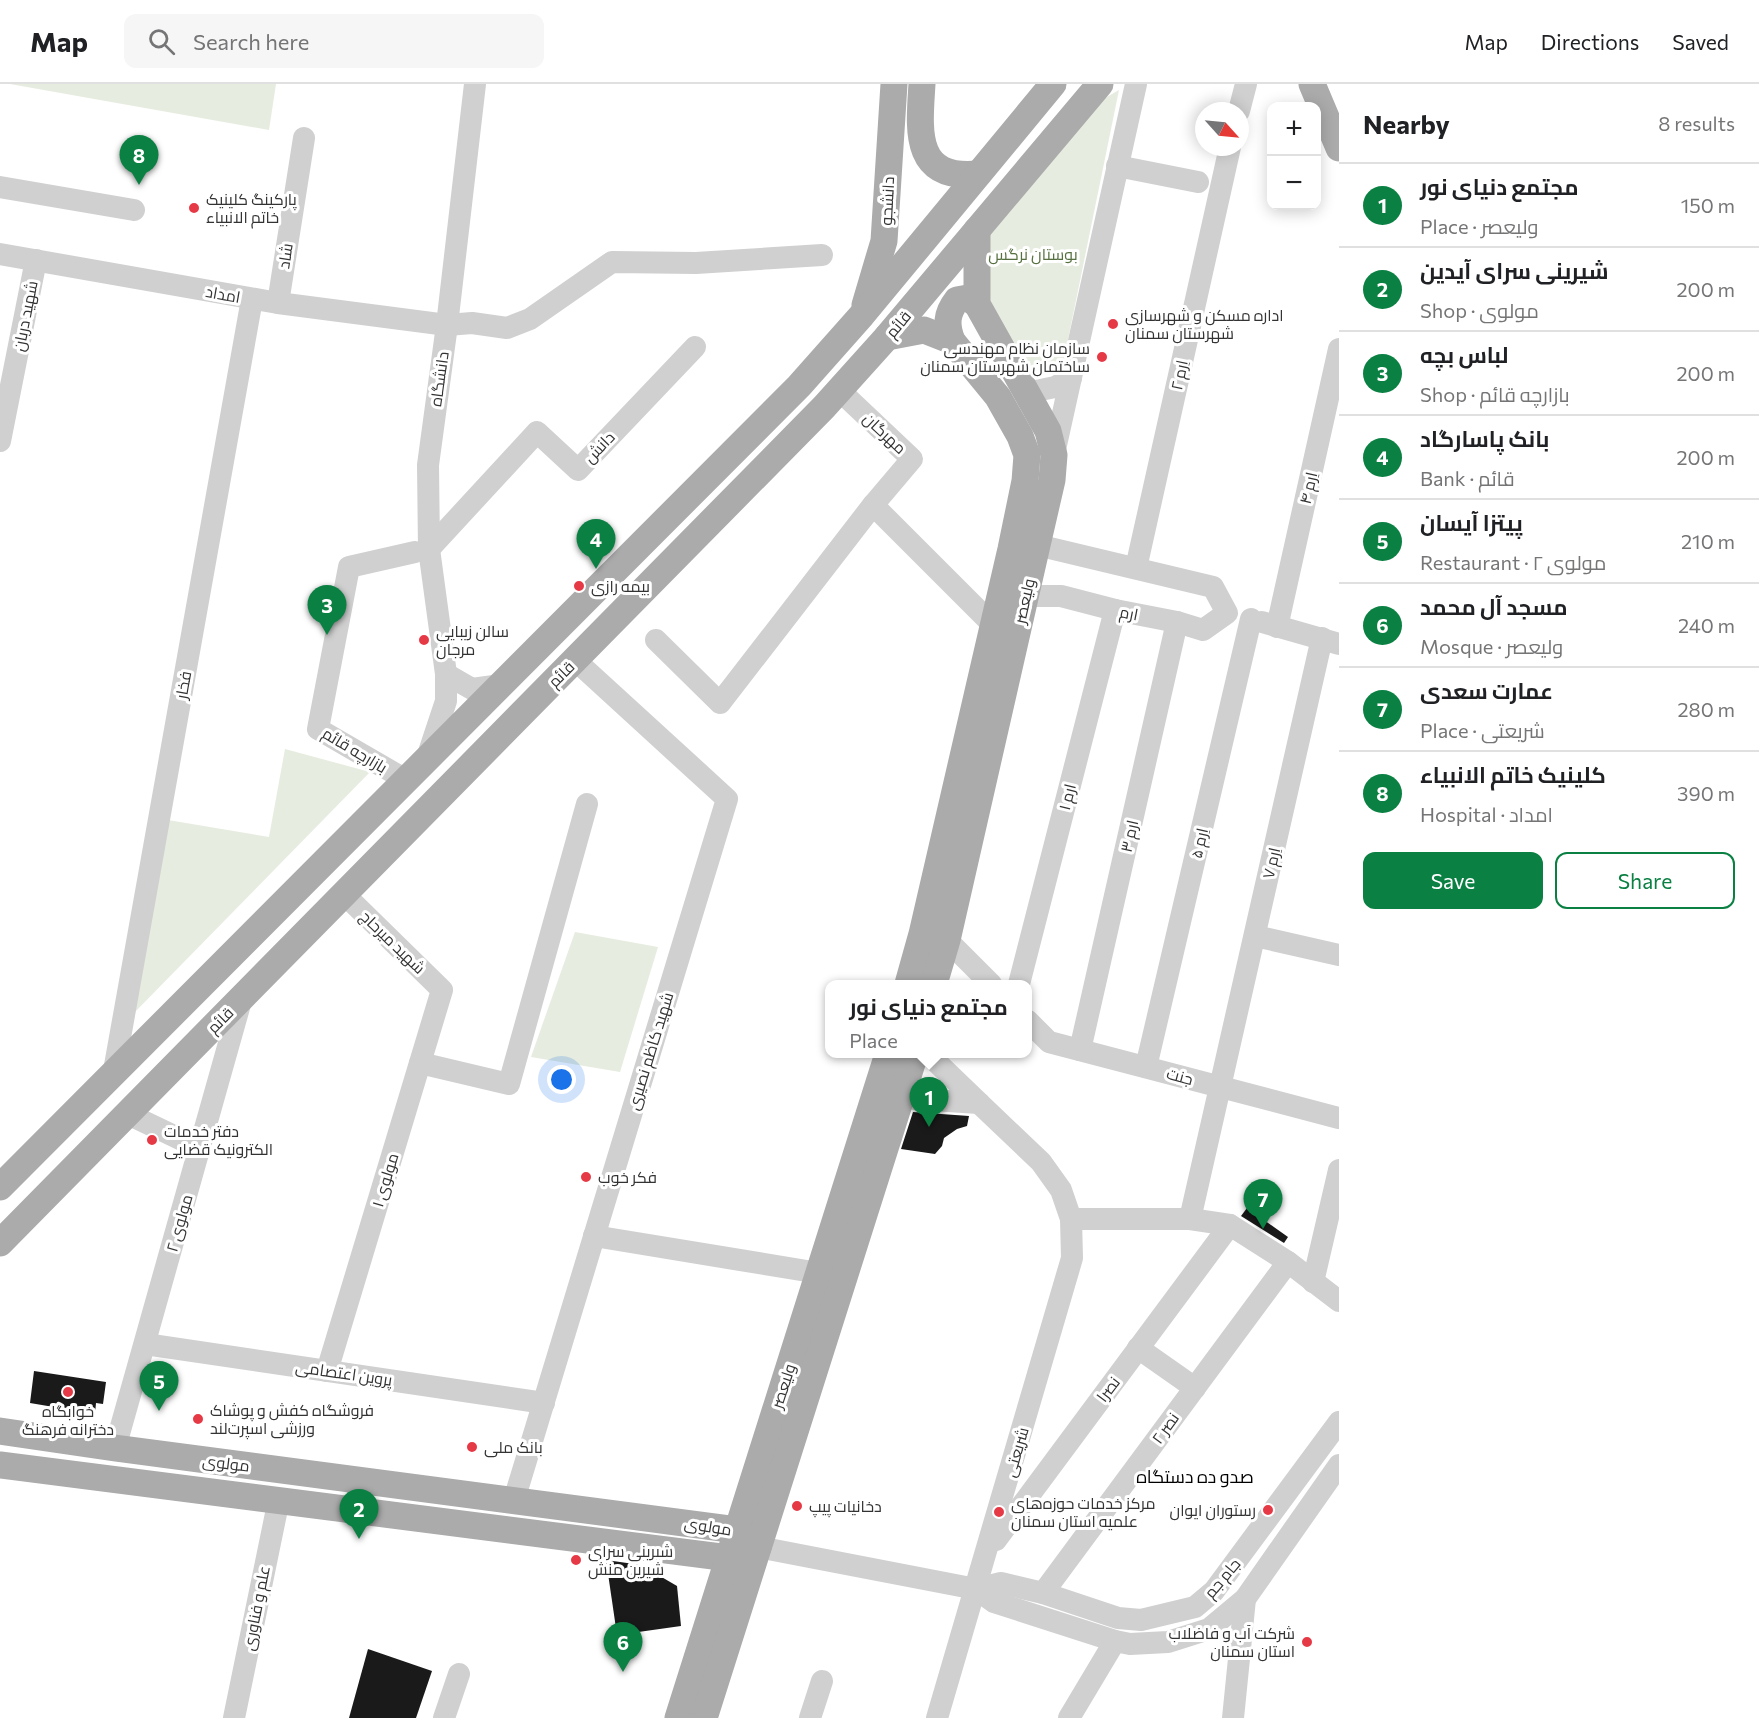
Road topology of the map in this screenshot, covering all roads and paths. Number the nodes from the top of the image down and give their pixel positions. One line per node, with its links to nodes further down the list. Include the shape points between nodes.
1 (476, 84): 26 (street, دانشگاه)
2 (894, 84): 25 (main road, دانشجو, via 884,241)
3 (922, 84): 14 (main road, via 922,145 931,160 944,171 961,176)
4 (1053, 84): 14 (main road, قائم)
5 (1100, 84): 18 (main road, قائم)
6 (1136, 84): 13 (street)
7 (1246, 84): 9 (street)
8 (1312, 84): 11 (main road)
9 (1241, 102)
10 (304, 138): 23 (street, شاد)
11 (1339, 148)
12 (1228, 156): 39 (street, اِرم ۲)
13 (1117, 166): 15 (street); 31 (street)
14 (978, 174): 25 (main road, قائم)
15 (1198, 182)
16 (0, 187): 17 (street)
17 (134, 210)
18 (977, 230): 24 (main road, ولیعصر); 27 (main road, قائم)
19 (0, 254): 21 (street, امداد)
20 (822, 255): 26 (street, امداد, via 696,263 612,262 530,319 507,328 472,323)
21 (36, 260): 22 (street, امداد); 34 (street, شهید دربان)
22 (252, 299): 23 (street, امداد); 72 (street, فخار)
23 (278, 303): 26 (street, امداد)
24 (977, 304): 28 (main road, via 968,298 957,300 950,308 946,323); 33 (main road, ولیعصر)
25 (862, 315): 51 (main road, قائم, via 800,386)
26 (447, 325): 38 (street, دانشگاه, via 428,465)
27 (887, 337): 28 (main road, ولیعصر, via 924,330); 32 (main road, قائم)
28 (952, 341): 45 (main road, ولیعصر, via 998,398 1027,455 1025,481)
29 (695, 347): 38 (street, دانش, via 578,470 537,432)
30 (1339, 349): 46 (street, اِرم ۴)
31 (1071, 378): 33 (street, via 1056,387); 35 (street)
32 (839, 390): 36 (street, مهرگان, via 912,459); 49 (main road, قائم)
33 (1026, 393): 35 (main road, ولیعصر, via 1048,431)
34 (0, 441)
35 (1054, 455): 37 (main road, ولیعصر)
36 (873, 505): 45 (street); 47 (street, via 720,703)
37 (1037, 545): 39 (street); 40 (main road, ولیعصر)
38 (422, 551): 50 (street, دانشگاه); 53 (street, بازارچه قائم, via 349,567 318,729)
39 (1137, 568): 42 (street, via 1213,587)
40 (1026, 596): 41 (street, ارم, via 1061,596); 57 (main road, ولیعصر)
41 (1114, 610): 44 (street, ارم); 62 (street, ارم ۱)
42 (1227, 613): 43 (street); 44 (street, ارم, via 1203,630)
43 (1251, 619): 46 (street); 71 (street, اِرم ۵)
44 (1177, 622): 66 (street, ارم ۳)
45 (993, 625): 59 (main road, ولیعصر)
46 (1277, 627): 48 (street)
47 (656, 640)
48 (1330, 641): 56 (street, اِرم ۷)
49 (575, 660): 55 (main road, قائم); 84 (street, شهید کاظم نصیری, via 727,799)
50 (446, 674): 51 (street, via 472,689); 52 (street, دانشگاه, via 446,702)
51 (501, 685): 52 (main road, قائم)
52 (427, 759): 53 (main road, قائم)
53 (406, 780): 72 (main road, قائم)
54 (587, 804): 70 (street, via 509,1084)
55 (344, 894): 63 (street, شهید میرحاج); 64 (main road, قائم)
56 (1255, 936): 58 (street); 73 (street, اِرم ۷)
57 (947, 940): 60 (main road, ولیعصر); 61 (street)
58 (1339, 955)
59 (909, 980)
60 (935, 980)
61 (987, 980)
62 (1020, 980)
63 (442, 990): 70 (street, مولوی ۱)
64 (242, 998): 76 (main road, قائم); 78 (street, مولوی ۲)
65 (1032, 1025): 66 (street, جنت, via 1049,1042)
66 (1080, 1050): 71 (street, جنت)
67 (888, 1058): 74 (main road, ولیعصر)
68 (912, 1058): 74 (main road, ولیعصر)
69 (933, 1058): 75 (street, شریعتی)
70 (420, 1063): 92 (street, مولوی ۱)
71 (1146, 1067): 73 (street, جنت)
72 (114, 1071): 80 (main road, قائم)
73 (1221, 1087): 77 (street, جنت); 82 (street, اِرم ۷)
74 (888, 1095): 75 (street); 87 (main road, ولیعصر); 104 (main road, ولیعصر)
75 (979, 1103): 81 (street, شریعتی, via 1041,1162 1061,1190)
76 (128, 1114): 78 (street); 85 (main road, قائم)
77 (1339, 1118)
78 (201, 1149): 90 (street, مولوی ۲)
79 (1339, 1170): 88 (street)
80 (0, 1187)
81 (1071, 1219): 82 (street); 105 (street, شریعتی, via 1072,1258)
82 (1190, 1219): 83 (street)
83 (1230, 1225): 86 (street); 91 (street, نصرا)
84 (594, 1236): 87 (street); 94 (street, شهید کاظم نصیری)
85 (0, 1243)
86 (1288, 1262): 88 (street); 93 (street, نصر ۲)
87 (819, 1272): 103 (main road, ولیعصر)
88 (1313, 1282): 89 (street)
89 (1339, 1301)
90 (145, 1344): 92 (street, پروین اعتصامی); 97 (street, مولوی ۲)
91 (1138, 1348): 93 (street); 105 (street, نصرا)
92 (327, 1371): 94 (street, پروین اعتصامی)
93 (1195, 1388): 108 (street, نصر ۲)
94 (544, 1402): 102 (street, شهید کاظم نصیری)
95 (1339, 1422): 108 (street, جام جم, via 1214,1591 1195,1607 1141,1620 1118,1618)
96 (0, 1431): 97 (main road, مولوی)
97 (115, 1448): 100 (main road, مولوی)
98 (0, 1465): 101 (main road, مولوی)
99 (1339, 1465): 109 (street, جام جم)
100 (282, 1470): 101 (main road); 102 (main road, مولوی)
101 (279, 1499): 106 (main road, مولوی); 113 (street, علم و فناوری)
102 (514, 1500): 103 (main road, مولوی)
103 (737, 1530): 104 (main road, مولوی); 106 (main road, ولیعصر)
104 (758, 1547): 106 (main road, مولوی); 107 (street, جام جم); 116 (main road, ولیعصر)
105 (986, 1553): 107 (street, شریعتی)
106 (729, 1558): 115 (main road, ولیعصر)
107 (976, 1589): 108 (street, جام جم, via 1001,1582); 110 (street, جام جم, via 994,1602); 118 (street, شریعتی)
108 (1043, 1593)
109 (1245, 1599): 110 (street, جام جم, via 1209,1629 1168,1642); 120 (street)
110 (1115, 1641): 119 (street)
111 (459, 1674): 114 (street)
112 (822, 1681): 117 (street)
113 (234, 1718)
114 (444, 1718)
115 (678, 1718)
116 (704, 1718)
117 (810, 1718)
118 (937, 1718)
119 (1069, 1718)
120 (1233, 1718)

